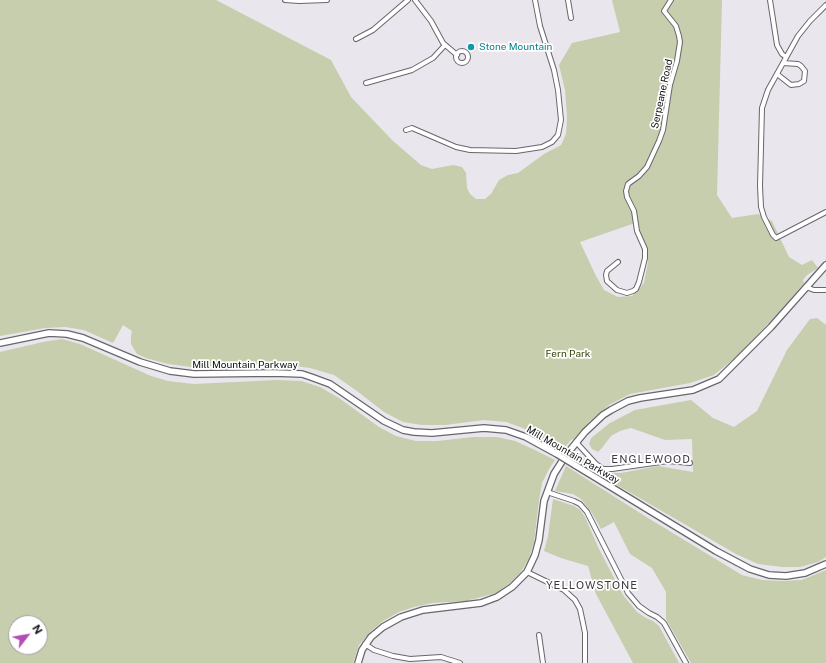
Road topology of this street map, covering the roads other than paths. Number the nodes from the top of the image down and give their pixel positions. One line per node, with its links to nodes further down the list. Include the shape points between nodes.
1 (285, 0): 2 (street)
2 (327, 0)
3 (408, 0): 11 (street, via 373,30)
4 (414, 0): 12 (street, via 431,21)
5 (535, 0): 18 (street, via 558,90 561,120 560,130 555,139 544,146 530,149 470,150 456,147 412,128)
6 (568, 0): 10 (street)
7 (671, 0): 20 (street, Serpeane Road, via 664,11 676,26 680,42 663,130 647,167 628,184 626,191 645,249 639,282 633,291 627,293 617,290 606,281 607,271)
8 (770, 0): 14 (street, via 777,46)
9 (826, 5): 14 (street, via 802,31)
10 (571, 18)
11 (356, 38)
12 (445, 45): 13 (street); 17 (street, via 432,58 412,70)
13 (457, 55)
14 (786, 57): 15 (street)
15 (783, 63): 16 (street); 16 (street, via 801,66 805,71 804,80 791,85)
16 (776, 74): 19 (street, via 762,108 760,198 764,217 774,237 778,238)
17 (366, 83)
18 (406, 130)
19 (826, 212)
20 (618, 262)
21 (826, 265): 22 (street)
22 (806, 286): 23 (street, via 814,290); 25 (street, via 771,327 719,379 693,390 640,398 620,404 604,415)
23 (826, 290)
24 (0, 342): 28 (street, Mill Mountain Parkway, bridge, via 49,333 67,334 158,368 176,372 302,374 330,384 384,421 403,430 432,433 484,428 506,430 526,437 750,569 769,575 786,576 805,573)
25 (576, 442): 26 (street, via 603,469 668,462); 27 (street, via 554,474)
26 (690, 463)
27 (547, 492): 29 (street, via 537,548); 37 (street, via 574,501 587,512 628,592 639,606 664,623)
28 (826, 564)
29 (527, 572): 31 (street, via 512,588 498,597 481,603 411,613 383,627); 36 (street, via 564,590 575,600 580,609 585,633)
30 (539, 635): 35 (street)
31 (365, 644): 32 (street, via 403,658 433,657); 33 (street)
32 (451, 661): 34 (street)
33 (358, 663)
34 (460, 663)
35 (543, 663)
36 (585, 663)
37 (686, 663)

